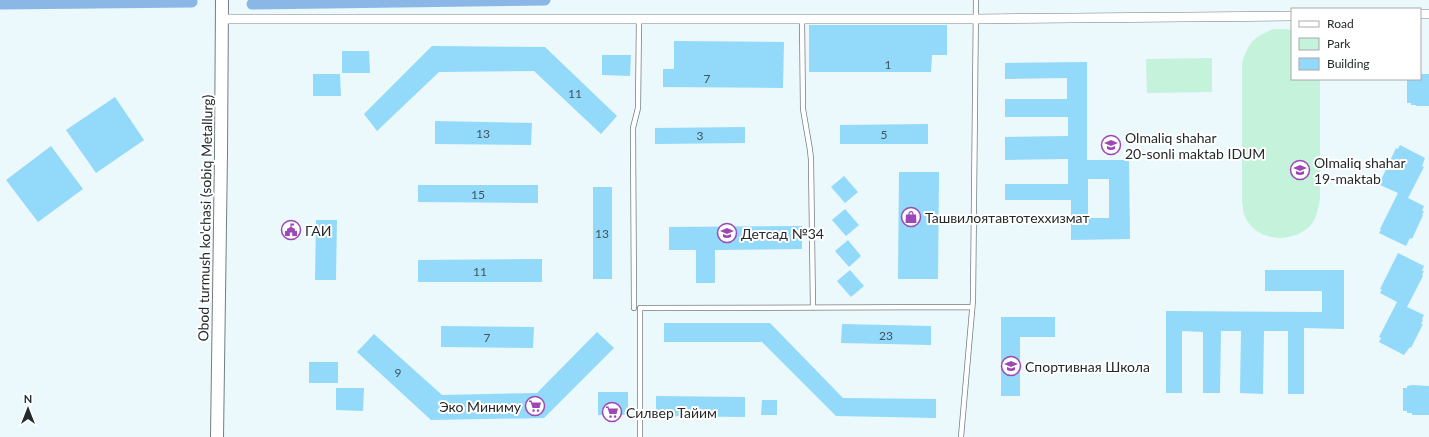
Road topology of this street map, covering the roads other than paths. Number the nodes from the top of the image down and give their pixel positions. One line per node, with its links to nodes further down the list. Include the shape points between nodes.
1 (222, 0): 4 (street, Obod turmush ko'chasi (sobiq Metallurg))
2 (976, 1): 7 (lane)
3 (1291, 16): 7 (street)
4 (222, 19): 5 (street); 11 (street, Obod turmush ko'chasi (sobiq Metallurg))
5 (639, 19): 6 (street); 9 (lane, via 638,108 633,128)
6 (802, 19): 7 (street); 10 (lane, via 803,109 811,160)
7 (976, 19): 8 (lane)
8 (972, 307): 10 (lane); 13 (lane)
9 (634, 308)
10 (813, 308): 12 (lane, via 640,308)
11 (217, 437)
12 (640, 437)
13 (961, 437)

